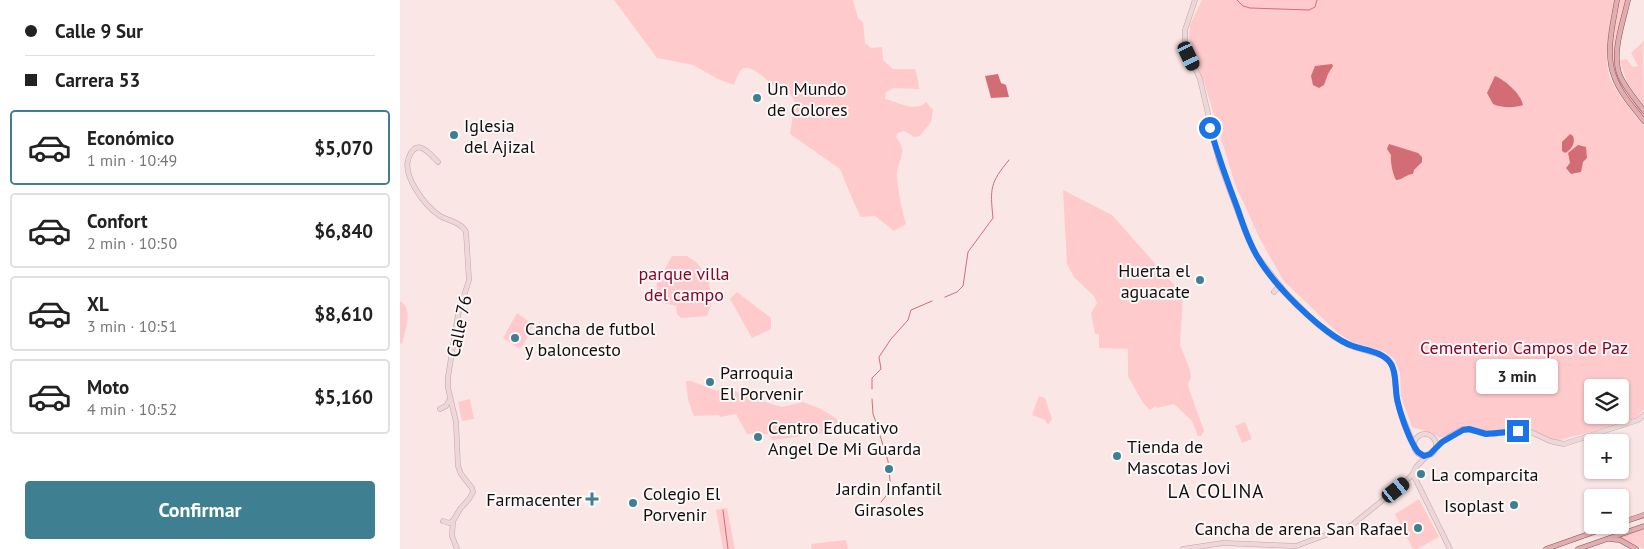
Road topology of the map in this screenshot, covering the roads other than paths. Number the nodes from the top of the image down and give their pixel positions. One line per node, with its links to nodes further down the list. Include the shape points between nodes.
1 (1196, 0): 7 (street, via 1184,35 1185,46 1200,79 1219,161 1246,234 1257,256)
2 (1617, 0): 5 (main road, via 1611,68 1618,85)
3 (1628, 0): 4 (main road, via 1617,63 1624,84)
4 (1644, 111)
5 (1644, 121)
6 (438, 162): 9 (street, Calle 76, via 425,149 418,147 409,156 407,168 413,183 434,211 463,227 466,232 469,280 458,315 448,377)
7 (1280, 285): 8 (street); 13 (street, via 1312,320 1334,337 1388,360 1394,372 1400,412)
8 (1274, 292)
9 (450, 399): 10 (street); 24 (street, Calle 76, via 456,422 458,466 473,490)
10 (440, 409)
11 (1644, 414): 12 (street)
12 (1641, 420): 15 (street, via 1564,444 1523,430 1486,434 1469,429)
13 (1409, 433): 14 (street); 16 (street)
14 (1420, 436): 15 (street, via 1428,435); 16 (street)
15 (1435, 444): 18 (street)
16 (1414, 445): 17 (street)
17 (1418, 452): 18 (street); 19 (street)
18 (1428, 456): 19 (street)
19 (1418, 465): 20 (street)
20 (1413, 474): 29 (street, via 1352,524 1299,545 1223,543); 30 (street)
21 (1644, 514): 22 (main road)
22 (1629, 520)
23 (443, 521): 24 (street)
24 (453, 521): 28 (street, via 452,536)
25 (1644, 526): 27 (main road)
26 (1588, 534): 31 (main road)
27 (1606, 539): 32 (main road); 33 (main road, via 1620,540)
28 (457, 549)
29 (1183, 549)
30 (1450, 549)
31 (1546, 549)
32 (1578, 549)
33 (1636, 549)

